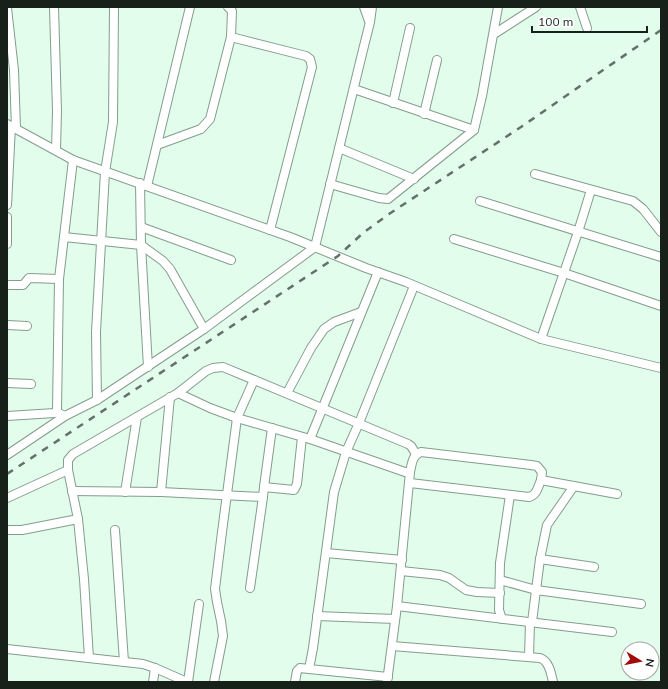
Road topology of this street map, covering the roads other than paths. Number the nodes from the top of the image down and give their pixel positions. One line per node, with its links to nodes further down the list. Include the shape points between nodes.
1 (54, 7): 24 (street)
2 (114, 7): 26 (street, via 113,122)
3 (190, 7): 22 (street)
4 (228, 7): 15 (street, via 232,11)
5 (364, 7): 11 (street)
6 (372, 7): 11 (street)
7 (498, 7): 14 (street)
8 (536, 7): 14 (street)
9 (580, 7): 13 (street)
10 (7, 8): 20 (street, via 14,70)
11 (370, 22): 17 (street)
12 (410, 28): 18 (street)
13 (587, 28)
14 (494, 34): 21 (street)
15 (231, 37): 22 (street, via 210,118 206,124 201,129); 37 (street, via 306,56 310,59 312,67)
16 (437, 60): 19 (street)
17 (354, 89): 18 (street); 23 (street)
18 (393, 103): 19 (street)
19 (424, 114): 21 (street)
20 (11, 127): 24 (street); 32 (street)
21 (474, 130): 28 (street)
22 (157, 145): 30 (street)
23 (339, 148): 28 (street); 29 (street)
24 (56, 150): 25 (street)
25 (73, 160): 26 (street); 40 (street)
26 (105, 172): 30 (street); 42 (street)
27 (535, 174): 31 (street)
28 (414, 179): 29 (street, via 388,199)
29 (330, 184): 45 (street)
30 (143, 185): 36 (street); 37 (street)
31 (591, 190): 38 (street); 39 (street, via 633,201 644,209)
32 (7, 195): 34 (street)
33 (480, 201): 38 (street)
34 (7, 205)
35 (7, 217): 43 (street)
36 (141, 227): 44 (street); 47 (street)
37 (270, 230): 45 (street)
38 (578, 232): 46 (street); 49 (street)
39 (661, 232)
40 (64, 237): 42 (street); 50 (street)
41 (454, 239): 49 (street)
42 (100, 240): 44 (street); 67 (street, via 96,332)
43 (7, 244)
44 (141, 245): 57 (street, via 170,269); 59 (street)
45 (315, 247): 48 (street); 57 (street)
46 (661, 257)
47 (231, 260)
48 (378, 272): 52 (street); 54 (street)
49 (564, 273): 53 (street); 58 (street)
50 (59, 278): 51 (street, via 29,278 23,285); 69 (street)
51 (7, 284)
52 (414, 286): 58 (street); 74 (street)
53 (661, 306)
54 (361, 312): 65 (street, via 334,322 324,329); 68 (street)
55 (7, 325): 56 (street)
56 (27, 326)
57 (204, 329): 59 (street)
58 (541, 339): 60 (street)
59 (148, 367): 67 (street)
60 (661, 367)
61 (254, 380): 64 (street, via 223,367 213,368); 65 (street); 73 (street)
62 (7, 383): 63 (street)
63 (31, 384)
64 (178, 392): 66 (street); 73 (street)
65 (287, 393): 68 (street)
66 (170, 397): 72 (street); 88 (street)
67 (97, 400): 71 (street)
68 (322, 408): 74 (street); 76 (street)
69 (56, 412): 70 (street); 71 (street)
70 (7, 416)
71 (65, 416): 79 (street)
72 (137, 416): 80 (street, via 73,454 68,460); 87 (street)
73 (237, 418): 75 (street); 91 (street)
74 (359, 423): 77 (street); 78 (street, via 408,444)
75 (272, 428): 76 (street); 85 (street)
76 (306, 438): 77 (street); 85 (street, via 296,488 294,490)
77 (346, 452): 81 (street); 97 (street, via 334,492)
78 (416, 454): 81 (street); 82 (street, via 421,452 536,466 542,472)
79 (7, 455)
80 (68, 470): 86 (street); 93 (street)
81 (410, 472): 83 (street)
82 (541, 480): 84 (street); 90 (street, via 532,496)
83 (410, 483): 90 (street); 99 (street)
84 (574, 486): 89 (street); 98 (street, via 547,525)
85 (264, 487): 92 (street)
86 (72, 491): 87 (street); 94 (street)
87 (124, 492): 88 (street)
88 (161, 492): 91 (street)
89 (617, 494)
90 (510, 495): 102 (street)
91 (227, 496): 92 (street); 125 (street, via 215,589 223,636)
92 (263, 497): 103 (street)
93 (7, 498)
94 (78, 519): 95 (street, via 22,530); 117 (street)
95 (7, 530)
96 (115, 530): 118 (street)
97 (326, 553): 99 (street); 109 (street)
98 (540, 559): 100 (street); 104 (street)
99 (402, 560): 101 (street)
100 (594, 567)
101 (401, 571): 105 (street, via 449,578 466,590); 108 (street)
102 (500, 580): 104 (street); 105 (street)
103 (250, 588)
104 (536, 590): 107 (street); 112 (street)
105 (500, 593): 111 (street, via 499,610)
106 (199, 604): 124 (street)
107 (641, 604)
108 (397, 606): 110 (street); 111 (street)
109 (317, 616): 110 (street); 120 (street)
110 (395, 619): 114 (street)
111 (502, 619): 112 (street)
112 (531, 622): 113 (street); 116 (street)
113 (612, 632)
114 (392, 646): 116 (street); 122 (street)
115 (7, 649): 117 (street)
116 (529, 657): 127 (street, via 546,662)
117 (90, 658): 118 (street)
118 (124, 662): 119 (street)
119 (155, 668): 123 (street); 124 (street)
120 (309, 669): 121 (street); 126 (street, via 300,668)
121 (356, 678): 122 (street)
122 (388, 680)
123 (153, 682)
124 (187, 682)
125 (214, 682)
126 (295, 682)
127 (553, 682)

